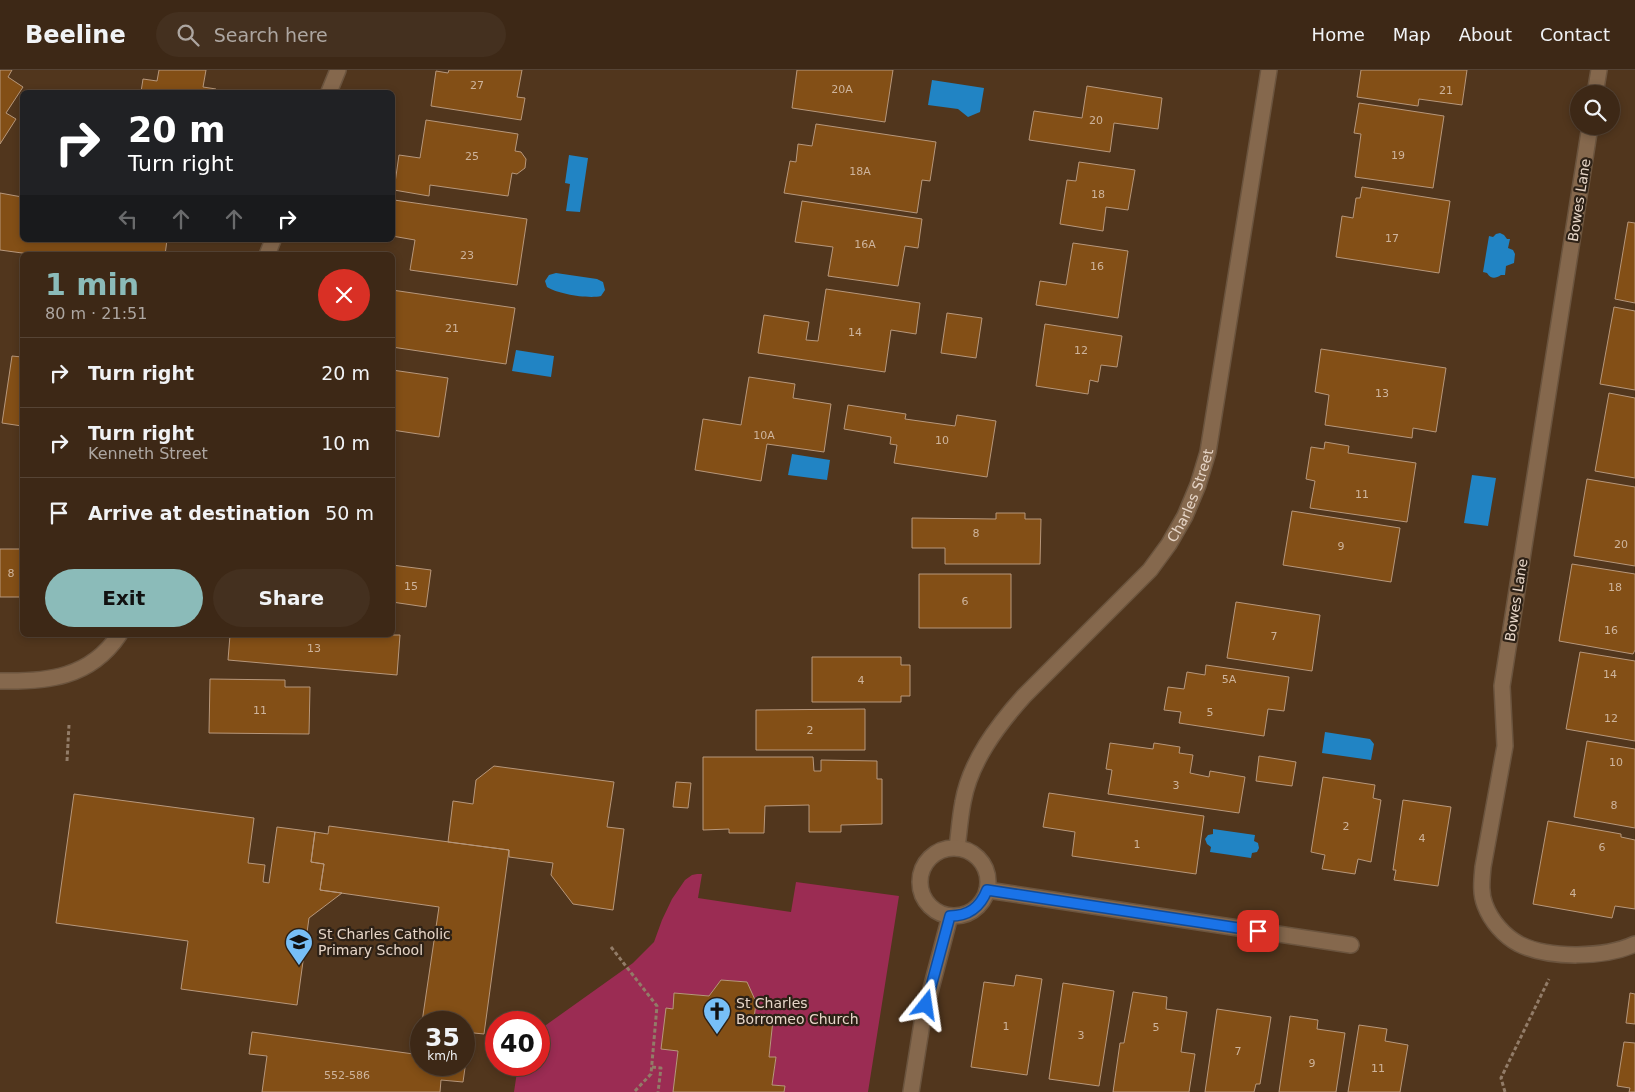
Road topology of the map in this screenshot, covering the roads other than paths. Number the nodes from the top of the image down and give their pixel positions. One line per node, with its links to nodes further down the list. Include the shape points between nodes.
1 (338, 70): 5 (street)
2 (1269, 70): 9 (street, Charles Street, via 1208,452 1198,485 1185,516 1150,570 1024,696 993,734 963,800)
3 (1599, 70): 4 (street)
4 (1597, 85)
5 (330, 90)
6 (1589, 135): 12 (street, Bowes Lane, via 1502,686 1505,746 1482,886 1484,904 1493,920 1505,935 1520,945 1561,954 1584,955)
7 (117, 637): 8 (street, via 98,658 56,679)
8 (0, 681)
9 (956, 848): 10 (street, via 978,857 984,867); 11 (street, via 938,852 930,858 920,875 923,897 929,906)
10 (987, 890): 11 (street, via 984,899 969,913); 13 (street)
11 (950, 916): 14 (street, via 922,1023)
12 (1635, 944)
13 (1351, 945)
14 (911, 1092)

